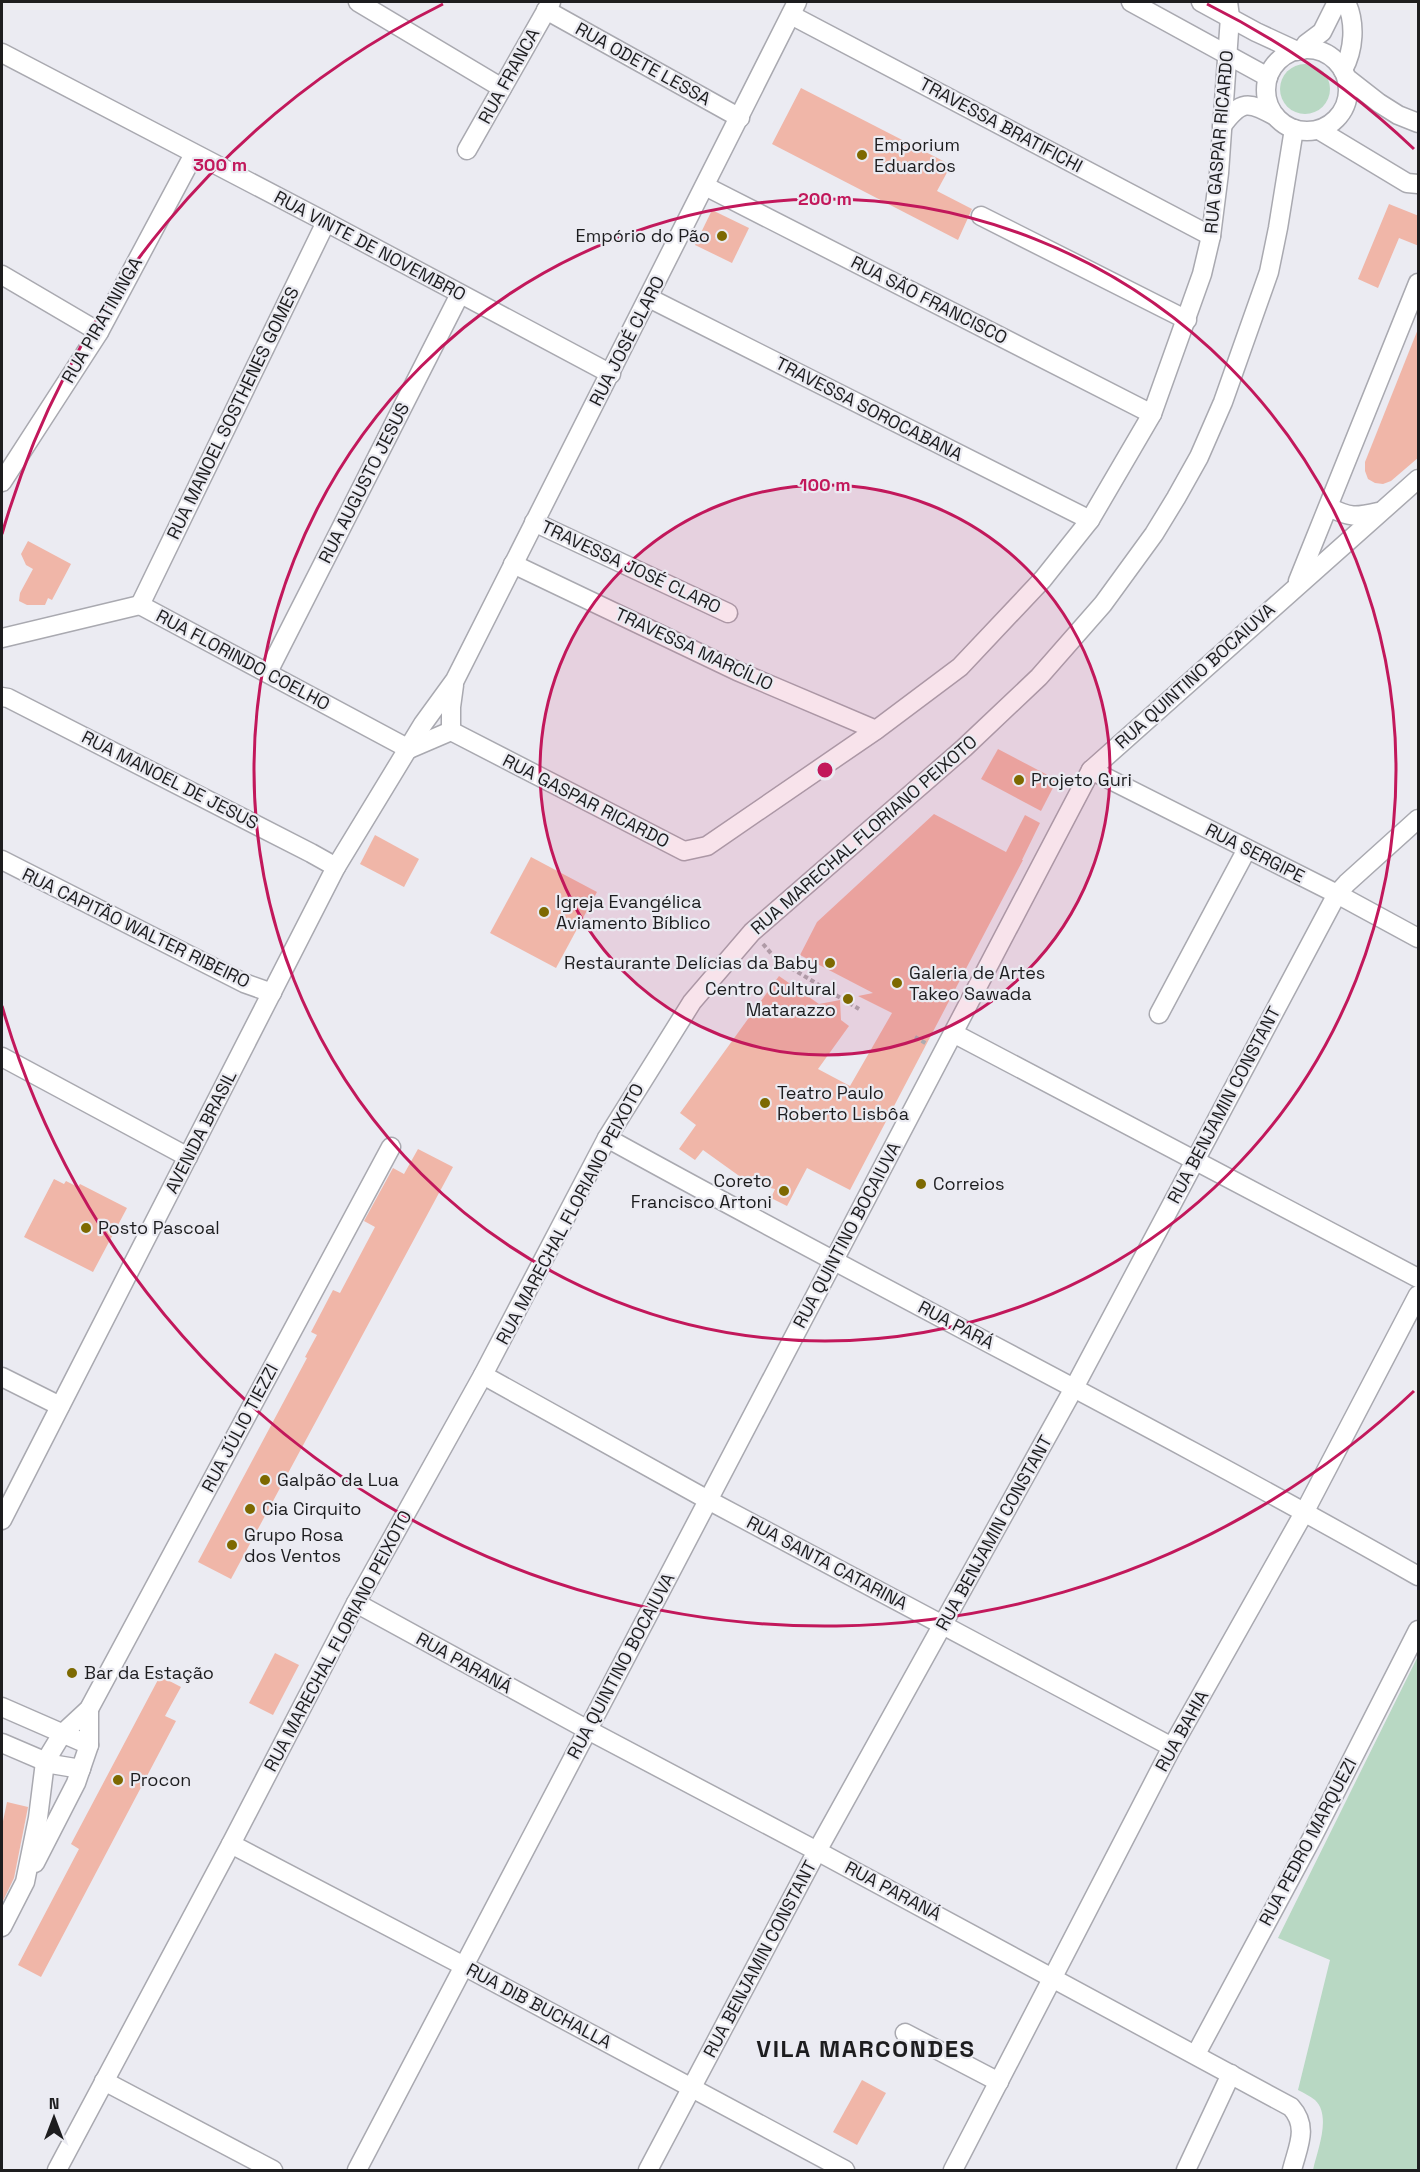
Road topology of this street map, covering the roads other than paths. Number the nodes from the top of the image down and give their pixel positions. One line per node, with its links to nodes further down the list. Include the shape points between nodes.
1 (358, 2): 14 (street)
2 (1131, 2): 11 (street)
3 (1201, 2): 8 (street)
4 (1337, 2): 9 (street, via 1322,32)
5 (1346, 2): 12 (street, via 1352,14 1352,45)
6 (548, 6): 14 (street, RUA FRANCA); 16 (street, RUA ODETE LESSA)
7 (794, 8): 16 (street, RUA JOSÉ CLARO); 27 (street, TRAVESSA BRATIFICHI)
8 (1229, 9): 9 (street); 11 (street, RUA GASPAR RICARDO)
9 (1300, 50): 12 (street, via 1318,51 1333,58); 13 (street, via 1285,56)
10 (2, 53): 22 (street, RUA VINTE DE NOVEMBRO)
11 (1227, 53): 13 (street); 18 (street, RUA GASPAR RICARDO)
12 (1345, 74): 17 (street, via 1379,103); 20 (street, via 1348,94 1344,110)
13 (1268, 77): 15 (street, via 1268,104)
14 (502, 88): 21 (street, RUA FRANCA)
15 (1275, 116): 18 (street, via 1257,106 1242,106); 19 (street)
16 (740, 118): 24 (street, RUA JOSÉ CLARO)
17 (1418, 122)
18 (1222, 126): 27 (street, RUA GASPAR RICARDO)
19 (1294, 129): 20 (street); 64 (street, RUA MARECHAL FLORIANO PEIXOTO, via 1269,272 1252,324 1199,457 1154,534 1103,604 1039,677 964,748 752,932 692,1002)
20 (1319, 130): 23 (street, via 1407,183)
21 (467, 150)
22 (194, 154): 26 (street, RUA VINTE DE NOVEMBRO); 33 (street, RUA PIRATININGA)
23 (1419, 184)
24 (705, 186): 31 (street, RUA JOSÉ CLARO); 35 (street, RUA SÃO FRANCISCO)
25 (981, 216): 32 (street)
26 (326, 222): 30 (street, RUA VINTE DE NOVEMBRO); 44 (street, RUA MANOEL SOSTHENES GOMES)
27 (1211, 236): 32 (street, RUA GASPAR RICARDO)
28 (2, 274): 33 (street)
29 (1419, 283): 38 (street, RUA QUINTINO BOCAIUVA)
30 (460, 294): 34 (street, RUA VINTE DE NOVEMBRO); 47 (street, RUA AUGUSTO JESUS)
31 (649, 298): 34 (street, RUA JOSÉ CLARO); 40 (street, TRAVESSA SOROCABANA)
32 (1187, 320): 35 (street, RUA GASPAR RICARDO)
33 (99, 332): 37 (street, RUA PIRATININGA)
34 (611, 374): 41 (street, RUA JOSÉ CLARO)
35 (1152, 414): 40 (street, RUA GASPAR RICARDO)
36 (1419, 479): 39 (street)
37 (2, 482)
38 (1329, 507): 39 (street, via 1356,517); 43 (street, RUA QUINTINO BOCAIUVA)
39 (1380, 512): 43 (street)
40 (1090, 520): 50 (street, RUA GASPAR RICARDO, via 1043,579 960,667)
41 (534, 522): 42 (street, RUA JOSÉ CLARO); 45 (street, TRAVESSA JOSÉ CLARO)
42 (513, 564): 48 (street, RUA JOSÉ CLARO); 50 (street, TRAVESSA MARCÍLIO, via 737,670)
43 (1296, 586): 53 (street, RUA QUINTINO BOCAIUVA)
44 (140, 605): 46 (street, RUA FLORINDO COELHO); 47 (street, RUA FLORINDO COELHO)
45 (728, 613)
46 (2, 638)
47 (268, 672): 52 (street, RUA FLORINDO COELHO)
48 (455, 680): 51 (street, RUA JOSÉ CLARO); 52 (street, RUA JOSÉ CLARO)
49 (2, 697): 57 (street, RUA MANOEL DE JESUS)
50 (876, 730): 51 (street, RUA GASPAR RICARDO, via 706,846 684,851)
51 (451, 731): 52 (street)
52 (409, 749): 57 (street, AVENIDA BRASIL)
53 (1091, 770): 55 (street, RUA SERGIPE); 62 (street, RUA QUINTINO BOCAIUVA)
54 (1419, 819): 58 (street, RUA BENJAMIN CONSTANT)
55 (1247, 849): 58 (street, RUA SERGIPE); 61 (street)
56 (2, 860): 60 (street, RUA CAPITÃO WALTER RIBEIRO, via 244,983)
57 (336, 867): 60 (street, AVENIDA BRASIL)
58 (1338, 894): 59 (street, RUA SERGIPE); 67 (street, RUA BENJAMIN CONSTANT)
59 (1419, 938)
60 (272, 993): 66 (street, AVENIDA BRASIL)
61 (1159, 1014)
62 (953, 1033): 67 (street); 68 (street, RUA QUINTINO BOCAIUVA)
63 (2, 1057): 66 (street)
64 (607, 1138): 68 (street, RUA PARÁ); 71 (street, RUA MARECHAL FLORIANO PEIXOTO)
65 (391, 1147): 83 (street, RUA JÚLIO TIEZZI)
66 (188, 1157): 74 (street, AVENIDA BRASIL)
67 (1195, 1160): 69 (street); 73 (street, RUA BENJAMIN CONSTANT)
68 (833, 1261): 73 (street, RUA PARÁ); 75 (street, RUA QUINTINO BOCAIUVA)
69 (1419, 1278)
70 (1419, 1295): 76 (street, RUA BAHIA)
71 (483, 1376): 75 (street, RUA SANTA CATARINA); 79 (street, RUA MARECHAL FLORIANO PEIXOTO)
72 (2, 1377): 74 (street)
73 (1074, 1388): 76 (street, RUA PARÁ); 80 (street, RUA BENJAMIN CONSTANT)
74 (60, 1406): 77 (street, AVENIDA BRASIL)
75 (708, 1500): 80 (street, RUA SANTA CATARINA); 84 (street, RUA QUINTINO BOCAIUVA)
76 (1305, 1511): 78 (street, RUA PARÁ); 88 (street, RUA BAHIA)
77 (2, 1520)
78 (1419, 1576)
79 (356, 1603): 84 (street, RUA PARANÁ); 91 (street, RUA MARECHAL FLORIANO PEIXOTO)
80 (943, 1626): 88 (street, RUA SANTA CATARINA); 92 (street, RUA BENJAMIN CONSTANT)
81 (1419, 1630): 98 (street, RUA PEDRO MARQUEZI)
82 (2, 1707): 85 (street)
83 (89, 1709): 85 (street, RUA JÚLIO TIEZZI); 87 (street, RUA JÚLIO TIEZZI)
84 (588, 1730): 92 (street, RUA PARANÁ); 95 (street, RUA QUINTINO BOCAIUVA)
85 (62, 1734): 87 (street); 89 (street, RUA JÚLIO TIEZZI)
86 (2, 1743): 89 (street)
87 (89, 1745): 90 (street, RUA JÚLIO TIEZZI)
88 (1172, 1747): 96 (street, RUA BAHIA)
89 (45, 1762): 90 (street); 93 (street, via 38,1818)
90 (81, 1769): 93 (street, RUA JÚLIO TIEZZI)
91 (231, 1844): 95 (street, RUA DIB BUCHALLA); 100 (street, RUA MARECHAL FLORIANO PEIXOTO)
92 (817, 1851): 96 (street, RUA PARANÁ); 102 (street, RUA BENJAMIN CONSTANT)
93 (22, 1888): 94 (street)
94 (2, 1927)
95 (464, 1966): 102 (street, RUA DIB BUCHALLA); 105 (street, RUA QUINTINO BOCAIUVA)
96 (1053, 1978): 98 (street, RUA PARANÁ); 101 (street, RUA BAHIA)
97 (905, 2033): 101 (street)
98 (1196, 2054): 99 (street, RUA PARANÁ)
99 (1231, 2073): 109 (street); 110 (street, RUA PARANÁ, via 1300,2116 1302,2128)
100 (104, 2081): 103 (street, RUA MARECHAL FLORIANO PEIXOTO); 104 (street)
101 (999, 2082): 108 (street, RUA BAHIA)
102 (692, 2088): 106 (street, RUA BENJAMIN CONSTANT); 107 (street, RUA DIB BUCHALLA)
103 (57, 2170)
104 (273, 2170)
105 (357, 2170)
106 (648, 2170)
107 (845, 2170)
108 (953, 2170)
109 (1186, 2170)
110 (1292, 2170)

